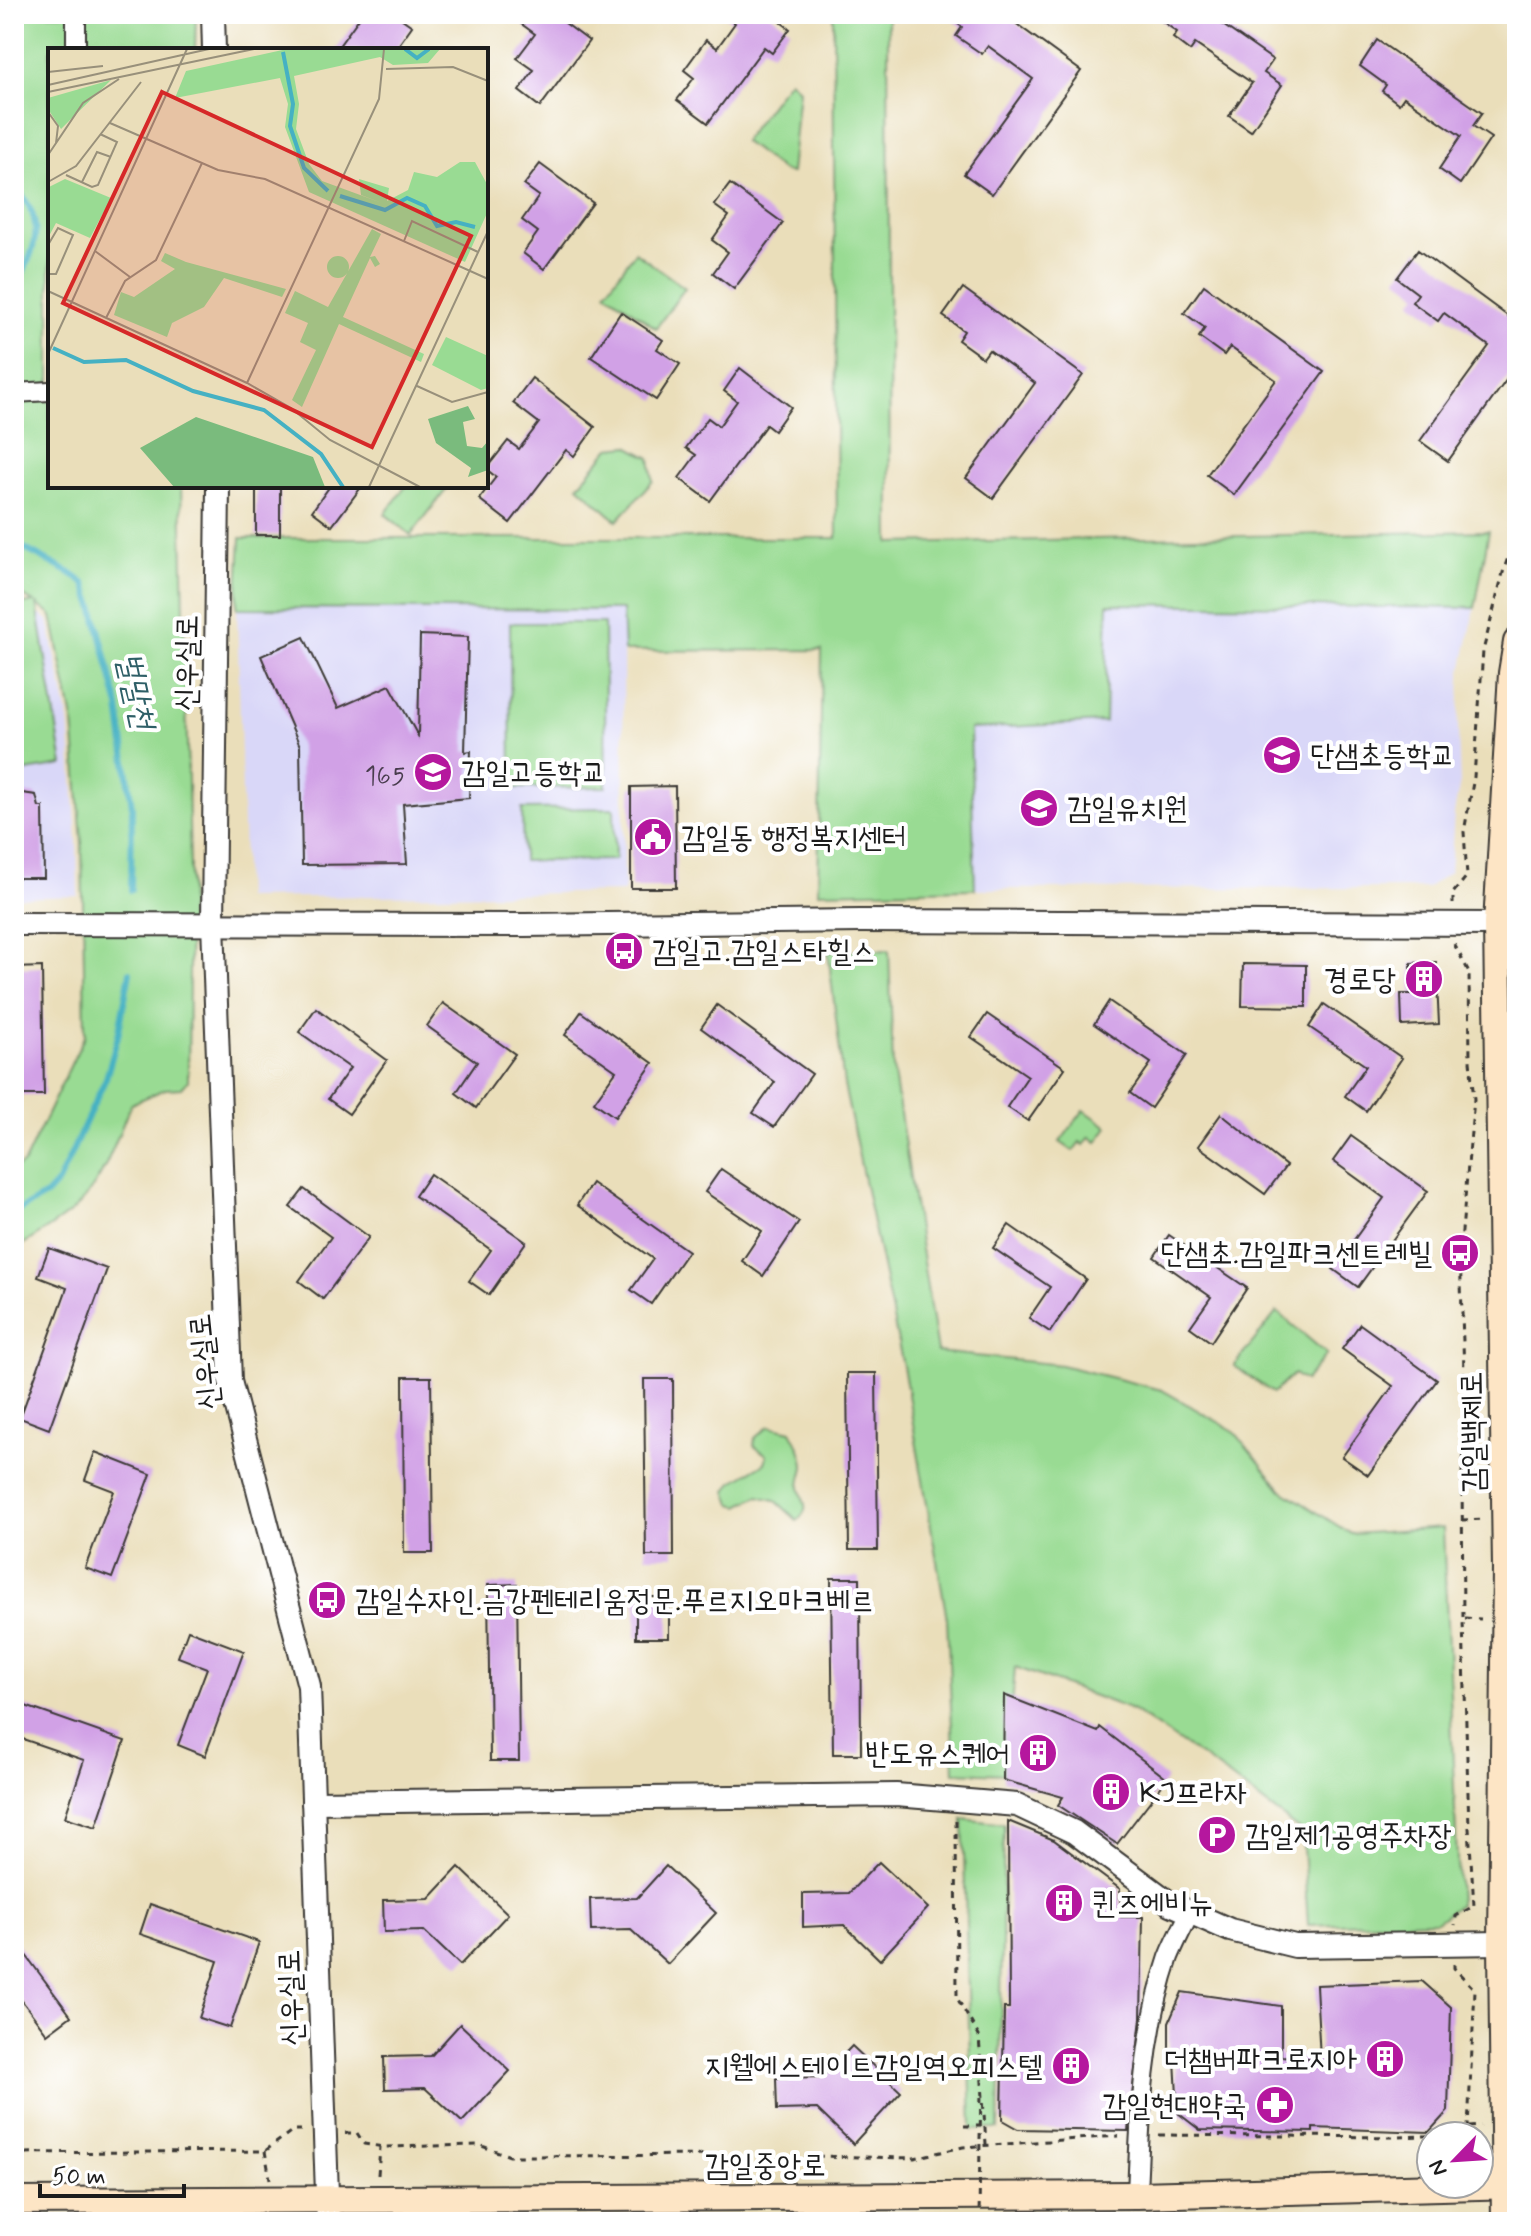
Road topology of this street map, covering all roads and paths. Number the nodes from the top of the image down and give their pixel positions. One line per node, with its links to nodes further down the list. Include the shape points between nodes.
1 (76, 14): 3 (street)
2 (213, 14): 4 (street)
3 (76, 48)
4 (214, 48)
5 (48, 391): 6 (street)
6 (14, 393)
7 (218, 488): 10 (street, 신우실로)
8 (1517, 532): 12 (path, via 1483,651 1474,777 1464,832 1467,876 1453,893)
9 (1517, 642): 13 (main road, 감일백제로)
10 (213, 923): 11 (street); 12 (street); 14 (street, 신우실로, via 230,1381 309,1686)
11 (14, 924)
12 (1454, 924): 13 (street); 18 (path, via 1454,946 1469,972 1474,1099 1460,1253 1466,1431 1463,1621 1474,1906 1456,1916)
13 (1497, 924): 17 (main road, 감일백제로, via 1506,1568)
14 (313, 1802): 16 (street, via 896,1795 1017,1805 1074,1832); 25 (street, 신우실로)
15 (956, 1817): 19 (path, via 957,1998 979,2036)
16 (1190, 1913): 18 (street, via 1230,1930 1295,1946); 26 (street, via 1170,1955 1155,2007)
17 (1502, 1943): 18 (street); 24 (main road, 감일백제로)
18 (1455, 1944): 20 (path, via 1454,1968 1475,1990)
19 (981, 2073): 22 (path); 28 (path)
20 (1468, 2120)
21 (964, 2126): 22 (path)
22 (981, 2126): 34 (path, bridge)
23 (1495, 2126): 24 (path)
24 (1504, 2126): 30 (main road, 감일백제로)
25 (325, 2132): 28 (path, via 357,2133 364,2144 380,2147 479,2145 510,2156 914,2158); 29 (path, via 293,2130 265,2151); 33 (street, 신우실로)
26 (1139, 2135): 27 (path); 28 (path); 31 (street)
27 (1415, 2136)
28 (986, 2145)
29 (14, 2153)
30 (1511, 2185): 31 (main road, 감일중앙로); 37 (main road, 감일백제로)
31 (1137, 2195): 33 (main road, 감일중앙로)
32 (14, 2201): 33 (main road, 감일중앙로)
33 (327, 2210)
34 (979, 2222)
35 (1192, 2222): 36 (path, via 1287,2216)
36 (1310, 2222)
37 (1505, 2222)

